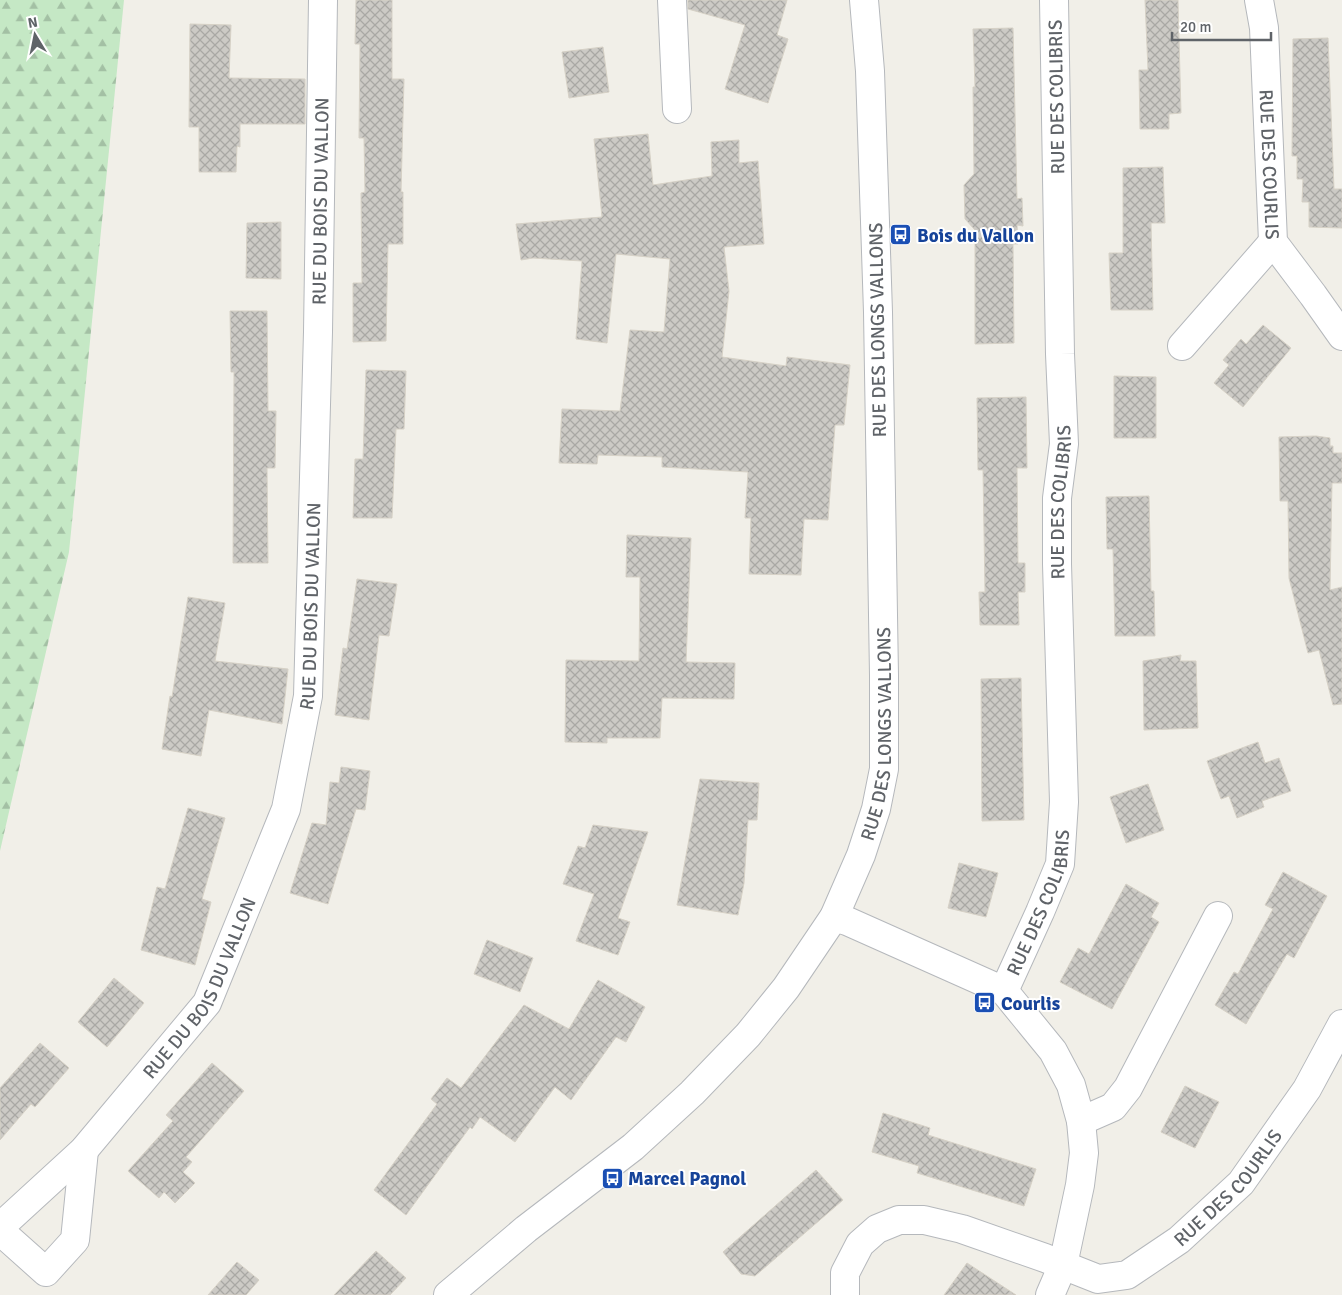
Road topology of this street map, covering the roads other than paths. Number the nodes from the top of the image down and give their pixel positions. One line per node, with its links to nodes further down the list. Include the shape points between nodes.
1 (323, 0): 15 (street, RUE DU BOIS DU VALLON, via 308,696 286,809 207,1003)
2 (672, 0): 6 (street)
3 (864, 0): 11 (street, RUE DES LONGS VALLONS, via 870,70 878,312 884,769 876,809 861,855)
4 (1054, 0): 12 (street, RUE DES COLIBRIS, via 1064,444 1057,498 1057,564 1064,802 1060,864)
5 (1259, 0): 7 (street, RUE DES COURLIS, via 1264,28)
6 (677, 109)
7 (1273, 242): 8 (street, RUE DES COURLIS); 9 (street)
8 (1342, 336)
9 (1182, 346)
10 (1218, 916): 14 (street, via 1128,1088 1114,1107)
11 (834, 917): 12 (street); 19 (street, RUE DES LONGS VALLONS, via 786,988 748,1035 692,1093 633,1147 526,1228)
12 (1004, 991): 14 (street, via 1053,1051 1070,1085)
13 (1342, 1024): 18 (street, RUE DES COURLIS, via 1307,1089 1241,1183 1179,1240 1126,1275 1098,1279)
14 (1081, 1121): 18 (street, via 1084,1153 1080,1185)
15 (84, 1150): 16 (street, RUE DU BOIS DU VALLON); 17 (street, via 75,1240 46,1272)
16 (0, 1227)
17 (0, 1231)
18 (1063, 1265): 20 (street, RUE DES COURLIS, via 962,1229 924,1220 899,1220 877,1229 860,1244 845,1273); 21 (street)
19 (448, 1295)
20 (845, 1295)
21 (1050, 1295)

